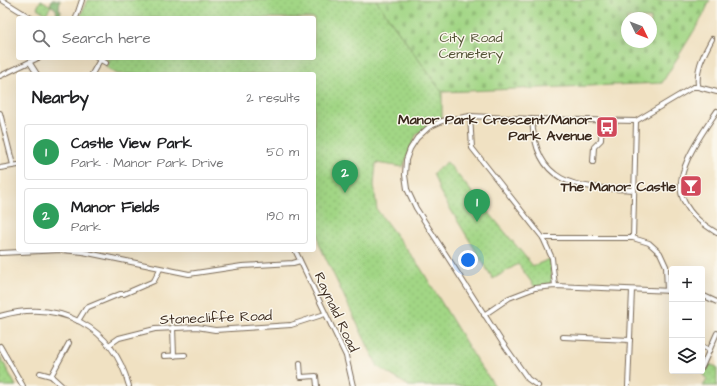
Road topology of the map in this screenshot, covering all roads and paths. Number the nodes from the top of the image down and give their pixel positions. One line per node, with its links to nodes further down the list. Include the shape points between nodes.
1 (2, 0): 3 (street)
2 (82, 0): 4 (street)
3 (28, 16)
4 (77, 16)
5 (712, 39): 14 (street, via 698,65)
6 (35, 60): 9 (street)
7 (99, 60): 12 (street)
8 (101, 60): 10 (street)
9 (30, 63): 11 (street); 13 (street)
10 (106, 63)
11 (36, 72)
12 (93, 72)
13 (0, 76)
14 (698, 87): 15 (street); 21 (street, via 684,92)
15 (717, 92)
16 (717, 111): 26 (street, via 688,160 681,188 682,197 689,210 701,223)
17 (0, 113): 23 (street)
18 (470, 116): 19 (street); 27 (street, via 472,148); 42 (street, via 446,119 429,127 410,149 405,175 407,189 416,208)
19 (532, 119): 20 (street); 25 (street, via 533,139 537,151 561,179 586,188)
20 (602, 120): 21 (street); 22 (street, via 601,140 594,147)
21 (636, 121): 25 (street)
22 (593, 162)
23 (16, 165): 24 (street)
24 (0, 168)
25 (634, 190): 28 (street)
26 (717, 233)
27 (543, 238): 28 (street); 36 (street, via 552,258)
28 (634, 238): 35 (street, via 649,243 660,253 666,266)
29 (20, 252): 32 (street)
30 (83, 252): 34 (street)
31 (296, 252): 33 (street, Raynald Road)
32 (0, 253)
33 (300, 261): 34 (street, via 242,266 196,274); 41 (street, Raynald Road)
34 (160, 269): 44 (street, via 154,281 86,308)
35 (669, 285)
36 (555, 286): 37 (street); 42 (street, via 535,288 509,298)
37 (632, 290): 38 (street); 48 (street)
38 (669, 291)
39 (705, 296): 40 (street)
40 (717, 302)
41 (326, 314): 45 (street, Stonecliffe Road, via 291,325 215,330 204,327); 65 (street, Raynald Road, via 346,356)
42 (484, 315): 66 (street, via 528,379)
43 (0, 316): 44 (street, via 22,311 40,311 53,312)
44 (78, 321): 50 (street, via 98,333)
45 (173, 328): 50 (street, Stonecliffe Road, via 155,329 119,338); 56 (street)
46 (717, 333): 53 (street)
47 (563, 338): 48 (street)
48 (630, 340): 67 (street)
49 (69, 343): 60 (street)
50 (109, 345): 63 (street, via 124,370)
51 (0, 346): 61 (street)
52 (705, 348): 53 (street)
53 (710, 350): 57 (street)
54 (185, 355): 56 (street)
55 (164, 356): 56 (street)
56 (174, 356)
57 (705, 361)
58 (300, 363): 64 (street, via 301,377 316,376)
59 (40, 373): 60 (street)
60 (51, 376): 62 (street)
61 (23, 386)
62 (62, 386)
63 (129, 386)
64 (317, 386)
65 (353, 386)
66 (538, 386)
67 (628, 386)

